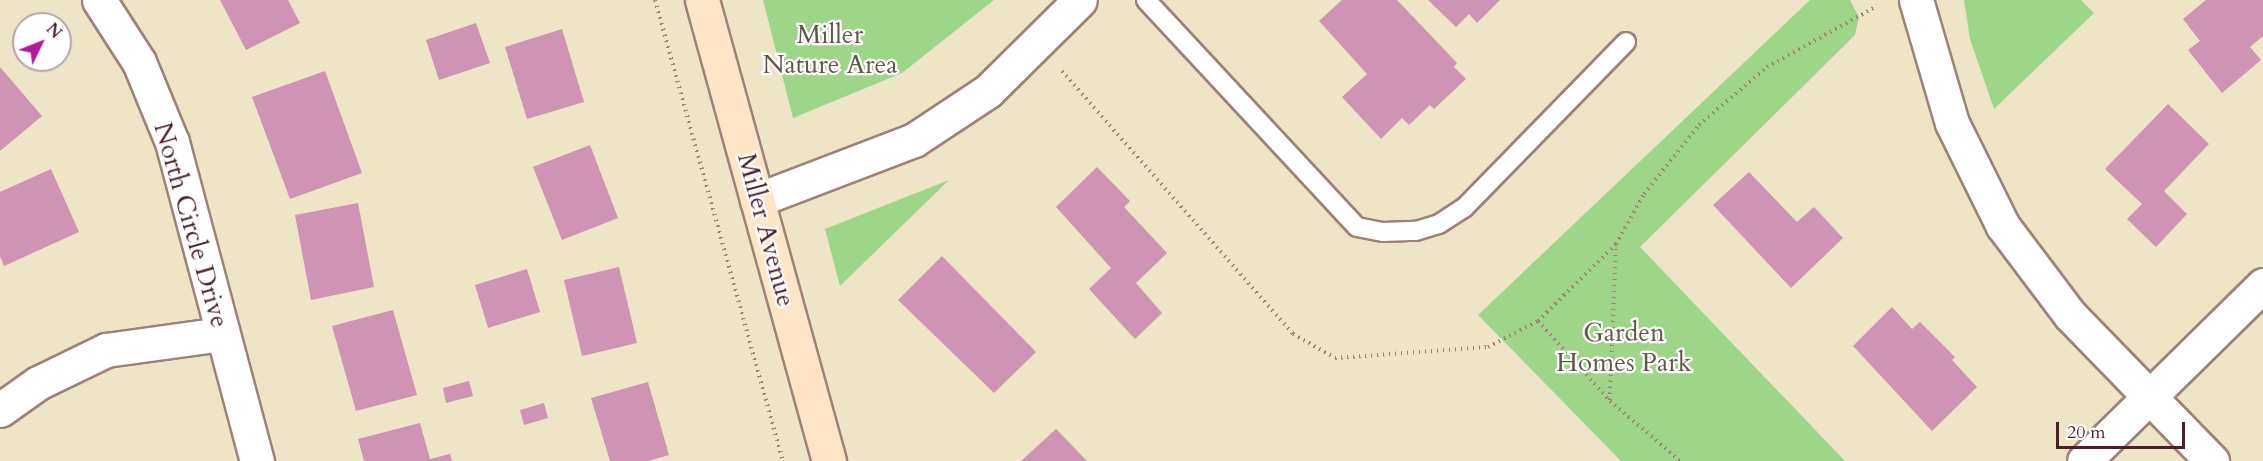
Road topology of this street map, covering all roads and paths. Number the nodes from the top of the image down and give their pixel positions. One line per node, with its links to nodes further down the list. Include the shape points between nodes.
1 (99, 0): 14 (street, North Circle Drive, via 139,62 172,142)
2 (655, 0): 19 (path)
3 (702, 0): 10 (main road, Miller Avenue)
4 (1080, 0): 10 (street, via 988,91 914,140)
5 (1146, 0): 9 (lane, via 1357,227 1383,232 1416,231 1439,224 1464,208)
6 (1886, 0): 8 (path)
7 (1916, 0): 15 (street, via 1952,123 2003,226 2070,315)
8 (1859, 17)
9 (1626, 42)
10 (757, 200): 20 (main road, Miller Avenue)
11 (1616, 244): 16 (path)
12 (2263, 285): 15 (street)
13 (1538, 321): 16 (path)
14 (221, 334): 17 (street, via 106,350 38,383); 18 (street, North Circle Drive)
15 (2151, 395): 22 (street); 23 (street)
16 (1610, 401): 21 (path)
17 (0, 410)
18 (257, 461)
19 (783, 461)
20 (829, 461)
21 (1680, 461)
22 (2084, 461)
23 (2212, 461)

